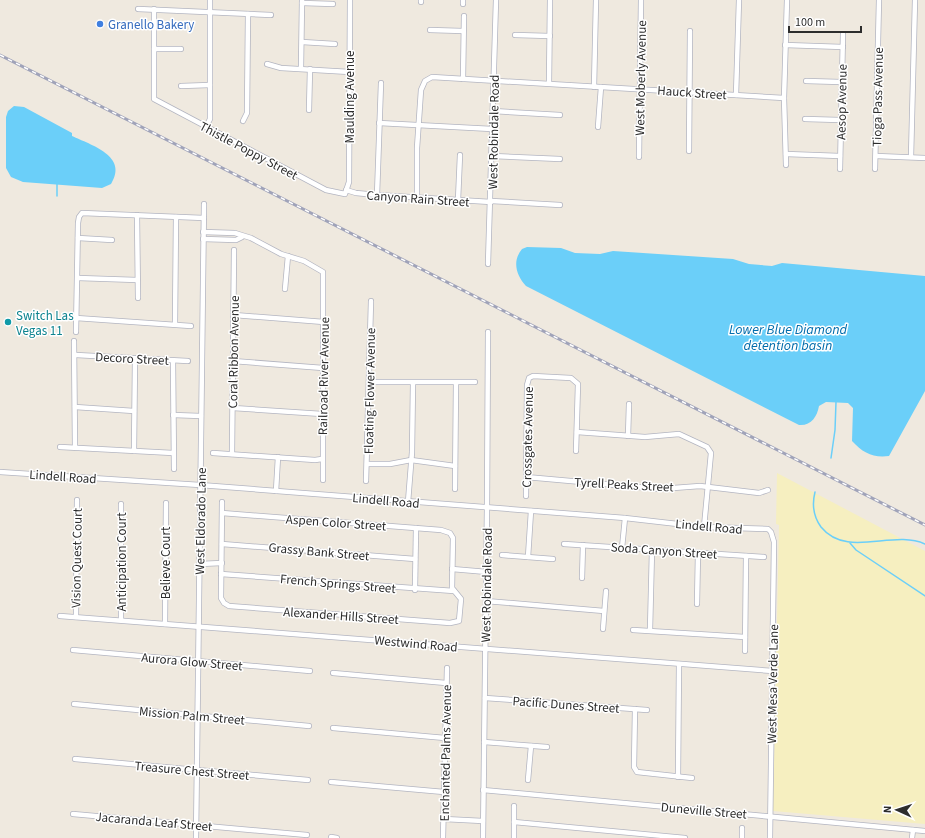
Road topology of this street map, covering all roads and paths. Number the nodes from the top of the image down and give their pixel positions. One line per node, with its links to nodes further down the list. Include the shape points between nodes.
1 (210, 0): 15 (street)
2 (350, 0): 34 (street, Maulding Avenue)
3 (496, 0): 36 (street, West Robindale Road)
4 (550, 0): 24 (street)
5 (596, 0): 43 (street)
6 (641, 0): 45 (street, West Moberly Avenue)
7 (739, 0): 47 (street)
8 (787, 0): 27 (street)
9 (879, 0): 65 (street, Tioga Pass Avenue)
10 (915, 0): 67 (street)
11 (302, 2): 12 (street); 25 (street)
12 (334, 4)
13 (138, 9): 14 (street)
14 (154, 9): 15 (street); 30 (street)
15 (210, 12): 16 (street); 41 (street)
16 (248, 14): 17 (street); 54 (street, via 247,113)
17 (271, 15)
18 (464, 16): 20 (street)
19 (430, 30): 20 (street)
20 (464, 31): 35 (street)
21 (690, 31): 46 (street)
22 (843, 34): 28 (street, Aesop Avenue)
23 (515, 35): 24 (street)
24 (550, 36): 40 (street)
25 (302, 42): 26 (street); 32 (street)
26 (335, 44)
27 (785, 45): 28 (street); 48 (street)
28 (843, 47): 38 (street, Aesop Avenue)
29 (181, 49): 30 (street)
30 (154, 50): 57 (street, Thistle Poppy Street, via 154,99)
31 (267, 64): 32 (street, via 281,68)
32 (301, 68): 33 (street)
33 (310, 69): 34 (street); 49 (street)
34 (350, 72): 73 (street, Maulding Avenue, via 349,182)
35 (463, 79): 36 (street, Hauck Street); 56 (street, Hauck Street, via 432,77 425,82 421,90)
36 (494, 80): 40 (street, Hauck Street); 50 (street, West Robindale Road)
37 (806, 81): 38 (street)
38 (841, 82): 53 (street, Aesop Avenue)
39 (381, 83): 55 (street)
40 (549, 83): 43 (street, Hauck Street)
41 (210, 85): 42 (street); 57 (street, via 210,119)
42 (181, 86)
43 (594, 87): 44 (street, Hauck Street)
44 (600, 87): 45 (street, Hauck Street); 58 (street)
45 (641, 89): 46 (street, Hauck Street); 66 (street, West Moberly Avenue)
46 (689, 92): 47 (street, Hauck Street); 60 (street)
47 (736, 95): 48 (street, Hauck Street)
48 (784, 98): 61 (street)
49 (309, 110)
50 (493, 111): 51 (street); 59 (street, West Robindale Road)
51 (560, 115)
52 (805, 119): 53 (street)
53 (840, 120): 64 (street, Aesop Avenue)
54 (243, 121)
55 (379, 123): 56 (street); 74 (street)
56 (419, 125): 59 (street); 75 (street)
57 (206, 127): 73 (street, Thistle Poppy Street, via 326,190)
58 (598, 127)
59 (492, 129): 63 (street, West Robindale Road)
60 (689, 152)
61 (786, 154): 64 (street); 70 (street)
62 (460, 155): 76 (street)
63 (492, 156): 69 (street); 77 (street, West Robindale Road)
64 (840, 156): 71 (street, Aesop Avenue)
65 (876, 156): 67 (street); 72 (street, Tioga Pass Avenue)
66 (639, 157)
67 (910, 157): 68 (street)
68 (925, 158)
69 (560, 159)
70 (786, 165)
71 (840, 169)
72 (875, 169)
73 (345, 192): 74 (street, Canyon Rain Street)
74 (377, 195): 75 (street, Canyon Rain Street)
75 (417, 197): 76 (street, Canyon Rain Street)
76 (458, 200): 77 (street, Canyon Rain Street)
77 (491, 201): 79 (street, Canyon Rain Street); 90 (street, West Robindale Road)
78 (204, 204): 82 (street, West Eldorado Lane)
79 (560, 205)
80 (137, 215): 81 (street); 85 (street, via 82,213 79,218); 92 (street)
81 (176, 217): 82 (street); 99 (street)
82 (204, 218): 83 (street, West Eldorado Lane)
83 (203, 232): 84 (street, via 235,233); 86 (street, West Eldorado Lane)
84 (242, 237): 86 (street, via 236,240); 89 (street, via 251,238)
85 (78, 238): 87 (street); 91 (street)
86 (203, 239): 120 (street, West Eldorado Lane)
87 (112, 240)
88 (234, 250): 96 (street, Coral Ribbon Avenue)
89 (288, 256): 93 (street); 98 (street, Railroad River Avenue, via 304,261 323,272)
90 (488, 264)
91 (78, 278): 92 (street); 97 (street)
92 (137, 280): 94 (street)
93 (285, 289)
94 (138, 298)
95 (371, 300): 110 (street, Floating Flower Avenue)
96 (234, 316): 98 (street); 108 (street, Coral Ribbon Avenue)
97 (76, 318): 99 (street); 101 (street)
98 (324, 322): 109 (street, Railroad River Avenue)
99 (175, 324): 100 (street)
100 (191, 326)
101 (76, 332)
102 (488, 332): 151 (street, West Robindale Road)
103 (74, 341): 104 (street)
104 (76, 355): 105 (street, Decoro Street); 115 (street)
105 (134, 359): 106 (street, Decoro Street); 117 (street)
106 (173, 361): 107 (street, Decoro Street); 119 (street)
107 (188, 361)
108 (233, 362): 109 (street); 116 (street, Coral Ribbon Avenue)
109 (323, 368): 118 (street, Railroad River Avenue)
110 (370, 382): 111 (street); 133 (street, Floating Flower Avenue)
111 (412, 382): 113 (street); 132 (street)
112 (475, 382): 113 (street)
113 (456, 383): 134 (street)
114 (628, 404): 122 (street)
115 (75, 407): 117 (street); 124 (street)
116 (233, 408): 118 (street); 129 (street, Coral Ribbon Avenue)
117 (134, 411): 125 (street)
118 (322, 414): 131 (street, Railroad River Avenue)
119 (173, 415): 120 (street); 127 (street)
120 (201, 416): 140 (street, West Eldorado Lane)
121 (577, 432): 122 (street); 126 (street); 137 (street, Crossgates Avenue, via 578,384 575,380 533,376 529,378)
122 (628, 436): 141 (street, via 679,434 707,447)
123 (60, 447): 124 (street)
124 (75, 447): 125 (street)
125 (134, 451): 127 (street)
126 (576, 451)
127 (173, 453): 135 (street)
128 (213, 453): 129 (street)
129 (232, 454): 130 (street)
130 (278, 457): 131 (street, via 315,460); 144 (street)
131 (322, 458): 138 (street, Railroad River Avenue)
132 (411, 460): 133 (street, via 390,464); 134 (street); 148 (street)
133 (367, 464): 139 (street, Floating Flower Avenue)
134 (455, 466): 142 (street)
135 (174, 469)
136 (0, 472): 140 (street, Lindell Road)
137 (526, 477): 141 (street, Tyrell Peaks Street, via 660,489); 145 (street, Crossgates Avenue)
138 (323, 480)
139 (366, 481)
140 (200, 485): 144 (street, Lindell Road); 171 (street, West Eldorado Lane)
141 (708, 486): 143 (street, Tyrell Peaks Street, via 759,494); 155 (street)
142 (454, 489)
143 (768, 490)
144 (276, 491): 148 (street, Lindell Road)
145 (526, 496)
146 (77, 500): 183 (street, Vision Quest Court)
147 (222, 502): 153 (street)
148 (408, 502): 151 (street, Lindell Road)
149 (166, 503): 185 (street, Believe Court)
150 (121, 504): 184 (street, Anticipation Court)
151 (488, 508): 152 (street, Lindell Road); 173 (street, West Robindale Road)
152 (531, 511): 154 (street, Lindell Road); 166 (street)
153 (222, 513): 156 (street, Aspen Color Street); 158 (street)
154 (624, 518): 155 (street, Lindell Road); 161 (street)
155 (704, 527): 157 (street, Lindell Road)
156 (416, 528): 168 (street); 172 (street, Aspen Color Street, via 450,533 453,538)
157 (771, 532): 198 (street, West Mesa Verde Lane, via 774,542)
158 (222, 544): 168 (street, Grassy Bank Street); 170 (street)
159 (564, 544): 160 (street, Soda Canyon Street)
160 (583, 545): 161 (street, Soda Canyon Street); 175 (street)
161 (622, 548): 162 (street, Soda Canyon Street)
162 (652, 550): 163 (street, Soda Canyon Street); 189 (street)
163 (698, 553): 165 (street, Soda Canyon Street); 180 (street)
164 (502, 556): 166 (street)
165 (746, 556): 167 (street, Soda Canyon Street); 190 (street)
166 (528, 557): 169 (street)
167 (764, 557)
168 (415, 559): 176 (street)
169 (554, 559)
170 (222, 563): 171 (street); 174 (street)
171 (200, 564): 186 (street, West Eldorado Lane)
172 (452, 569): 173 (street); 178 (street)
173 (487, 572): 179 (street, West Robindale Road)
174 (222, 574): 176 (street, French Springs Street); 178 (street, Alexander Hills Street, via 221,598 229,606 336,615 450,623 459,621 461,599)
175 (582, 578)
176 (415, 590): 178 (street, French Springs Street)
177 (606, 590): 181 (street)
178 (454, 591)
179 (486, 601): 181 (street); 191 (street, West Robindale Road)
180 (697, 604)
181 (604, 611): 187 (street)
182 (60, 616): 183 (street, Westwind Road)
183 (76, 617): 184 (street, Westwind Road)
184 (121, 620): 185 (street, Westwind Road)
185 (165, 624): 186 (street, Westwind Road)
186 (198, 626): 191 (street, Westwind Road); 194 (street, West Eldorado Lane)
187 (603, 629)
188 (633, 630): 189 (street)
189 (650, 630): 190 (street)
190 (745, 637): 193 (street)
191 (485, 649): 195 (street, Westwind Road); 201 (street, West Robindale Road)
192 (74, 650): 194 (street, Aurora Glow Street)
193 (745, 651)
194 (198, 661): 197 (street, Aurora Glow Street); 205 (street, West Eldorado Lane)
195 (679, 664): 198 (street, Westwind Road); 214 (street)
196 (447, 668): 200 (street, Enchanted Palms Avenue)
197 (310, 671)
198 (773, 671): 223 (street, West Mesa Verde Lane)
199 (333, 673): 200 (street)
200 (446, 683): 208 (street, Enchanted Palms Avenue)
201 (485, 698): 203 (street, Pacific Dunes Street); 209 (street, West Robindale Road)
202 (74, 704): 205 (street, Mission Palm Street)
203 (635, 710): 204 (street, Pacific Dunes Street); 214 (street, via 634,767 637,772)
204 (647, 710)
205 (197, 716): 206 (street, Mission Palm Street); 213 (street, West Eldorado Lane)
206 (309, 726)
207 (333, 728): 208 (street)
208 (445, 738): 220 (street, Enchanted Palms Avenue)
209 (484, 742): 210 (street); 219 (street, West Robindale Road)
210 (531, 746): 211 (street); 217 (street)
211 (547, 747)
212 (75, 760): 213 (street, Treasure Chest Street)
213 (197, 770): 216 (street, Treasure Chest Street); 227 (street, West Eldorado Lane)
214 (678, 776): 215 (street)
215 (692, 778)
216 (308, 780)
217 (528, 780)
218 (331, 782): 220 (street)
219 (483, 790): 223 (street, Duneville Street); 225 (street, West Robindale Road)
220 (444, 792): 224 (street, Enchanted Palms Avenue)
221 (514, 806): 226 (street)
222 (73, 814): 227 (street, Jacaranda Leaf Street)
223 (770, 816): 229 (street, Duneville Street); 240 (street, West Mesa Verde Lane)
224 (444, 819): 225 (street); 235 (street, Enchanted Palms Avenue)
225 (483, 821): 236 (street, West Robindale Road)
226 (514, 822): 237 (street); 238 (street)
227 (196, 825): 231 (street, Jacaranda Leaf Street); 233 (street, West Eldorado Lane)
228 (742, 828): 239 (street)
229 (913, 830): 230 (street, Duneville Street); 241 (street)
230 (925, 831)
231 (307, 835)
232 (331, 837): 234 (street)
233 (196, 838)
234 (337, 838)
235 (443, 838)
236 (483, 838)
237 (514, 838)
238 (685, 838)
239 (742, 838)
240 (770, 838)
241 (912, 838)

